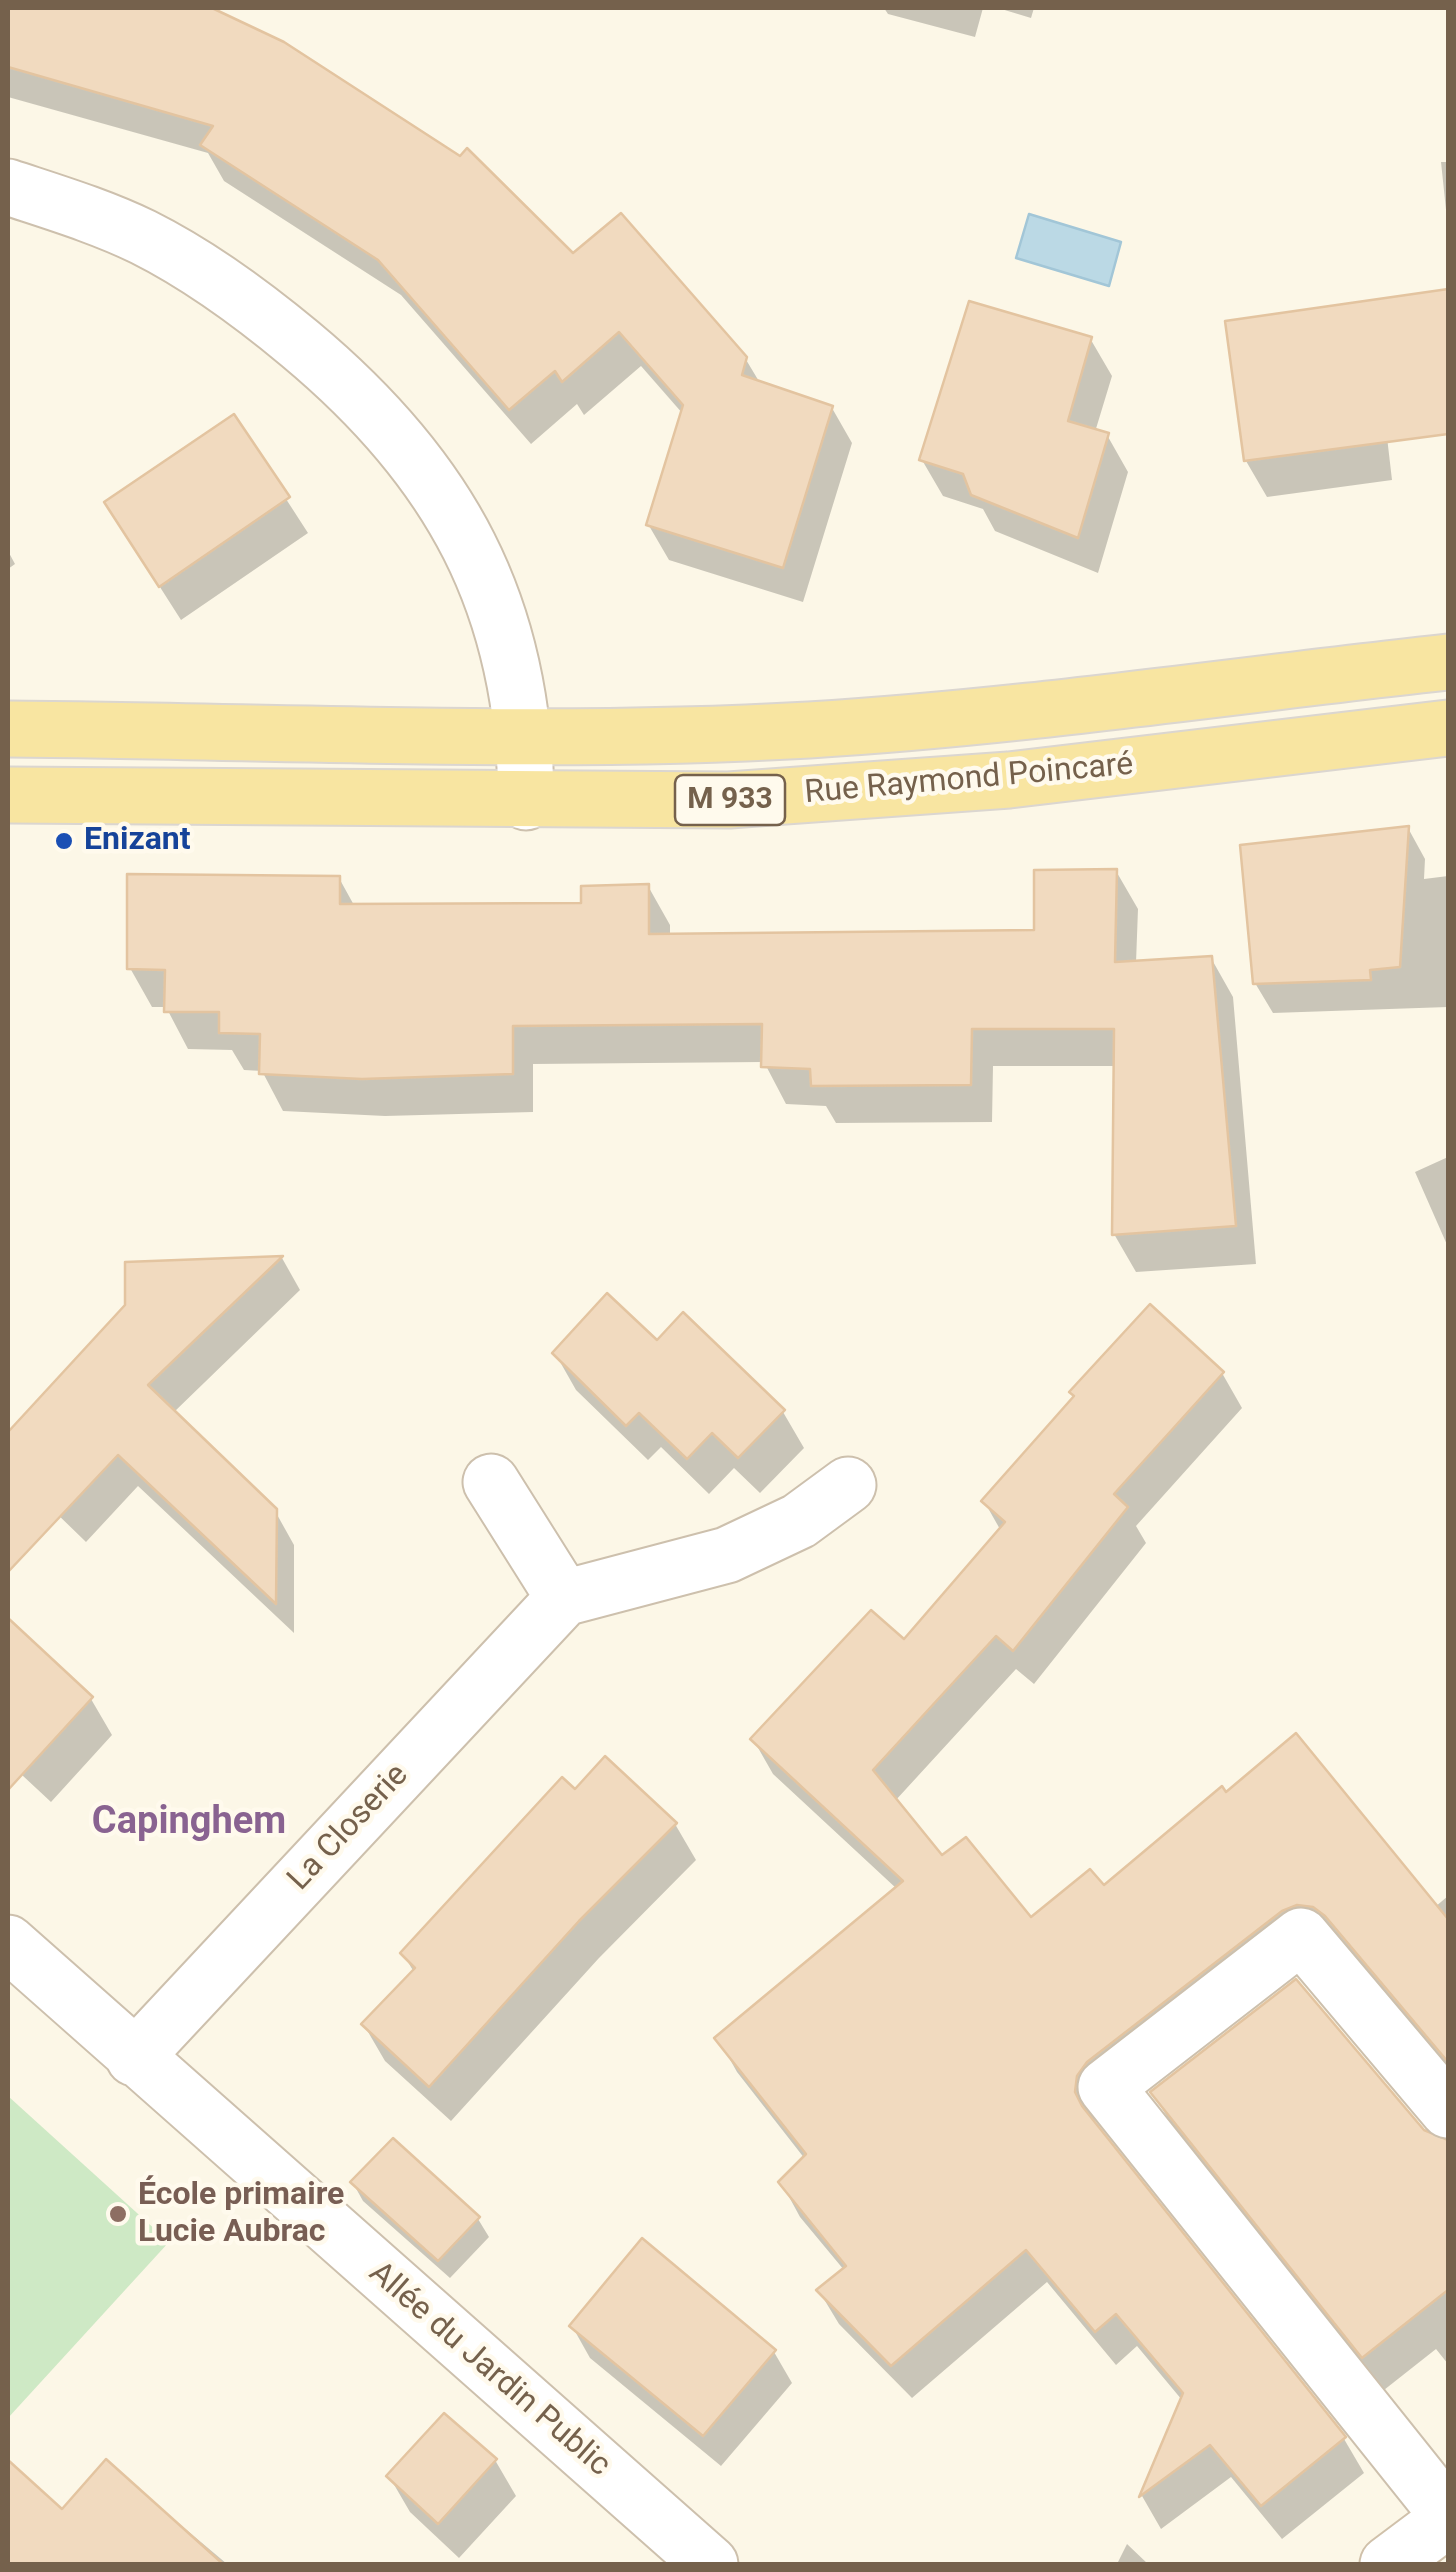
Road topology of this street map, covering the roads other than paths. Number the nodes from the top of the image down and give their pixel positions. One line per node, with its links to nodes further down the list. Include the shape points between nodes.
1 (8, 187): 5 (street, via 143,237 210,277 340,378 391,429 476,554 511,651)
2 (1448, 662): 5 (main road, Rue Raymond Poincaré / M 933, via 868,725)
3 (1448, 728): 7 (main road, Rue Raymond Poincaré / M 933, via 888,790)
4 (8, 729): 5 (main road, Rue Raymond Poincaré / M 933)
5 (524, 735): 7 (street)
6 (8, 795): 7 (main road, Rue Raymond Poincaré / M 933)
7 (526, 802)
8 (491, 1482): 10 (street)
9 (848, 1485): 10 (street, via 799,1521 727,1555)
10 (564, 1598): 12 (street, La Closerie)
11 (8, 1944): 12 (street, Allée du Jardin Public)
12 (134, 2058): 15 (street, Allée du Jardin Public)
13 (1448, 2110): 14 (street, via 1301,1936 1106,2087)
14 (1448, 2517): 16 (street)
15 (710, 2564)
16 (1388, 2564)

